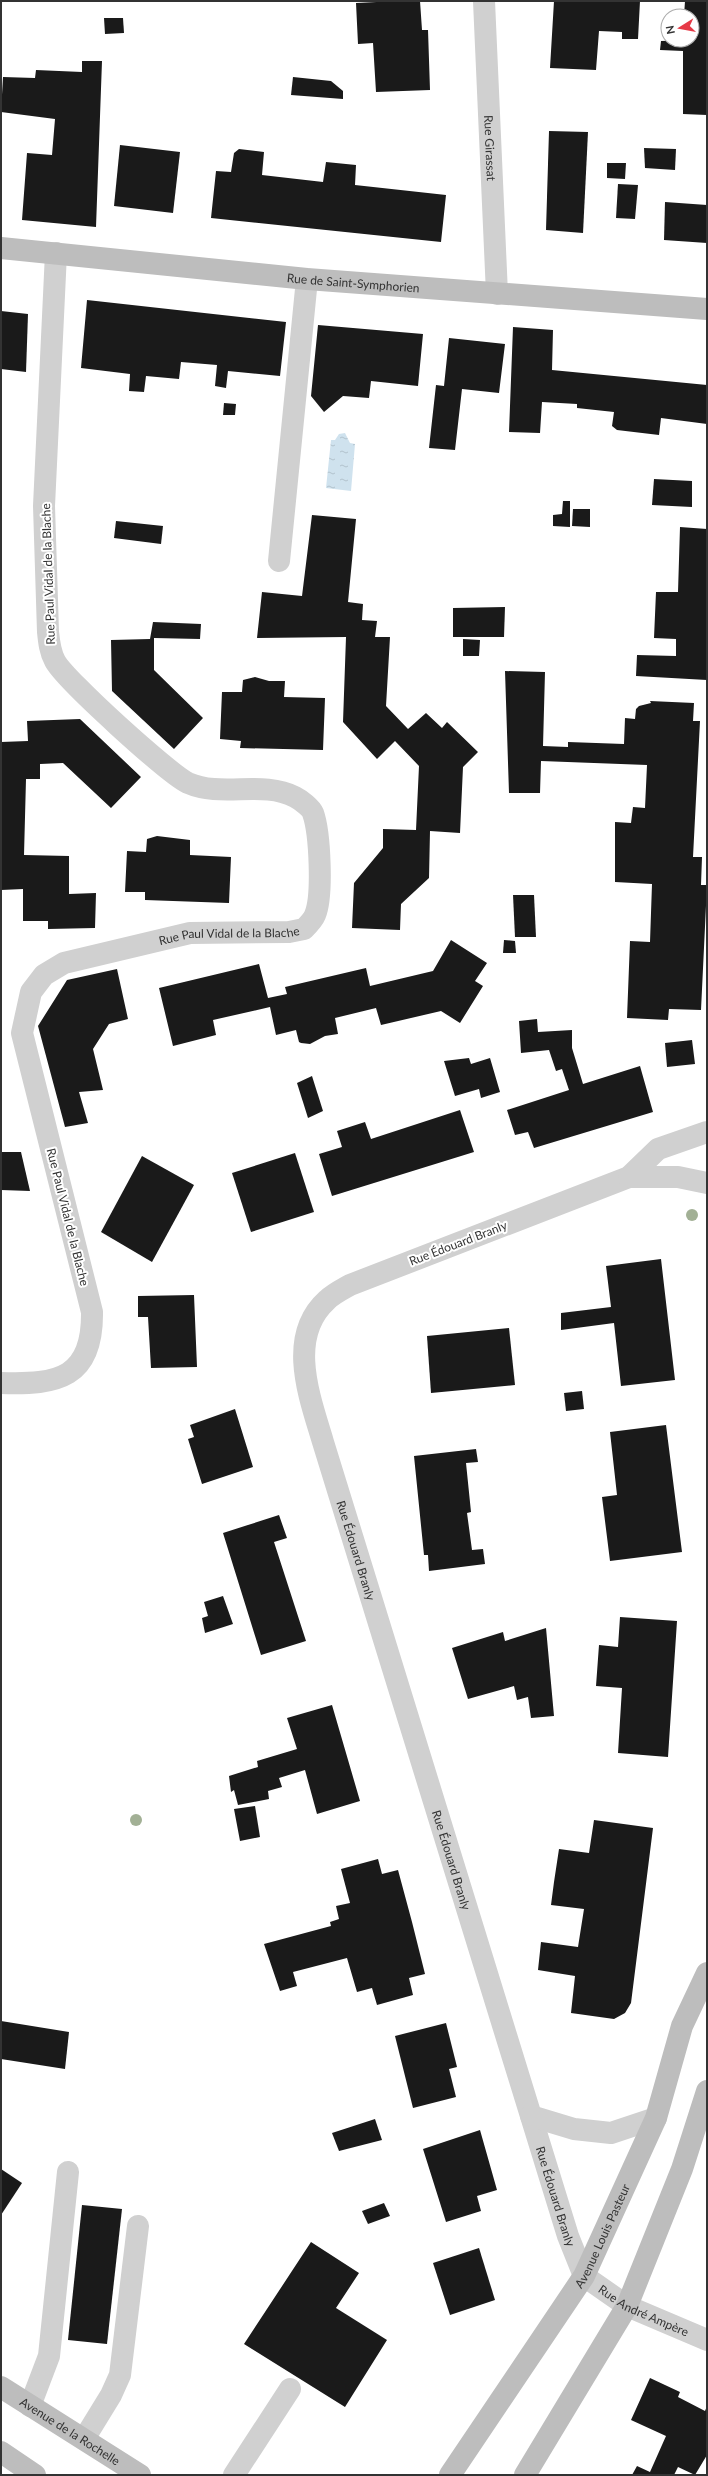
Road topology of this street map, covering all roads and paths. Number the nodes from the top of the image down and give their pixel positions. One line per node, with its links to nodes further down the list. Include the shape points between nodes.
1 (484, 1): 5 (street, Rue Girassat)
2 (1, 248): 3 (main road, Rue de Saint-Symphorien)
3 (56, 253): 4 (main road, Rue de Saint-Symphorien); 11 (street, Rue Paul Vidal de la Blache, via 44,506 48,632 55,661 77,686 169,771 188,783 208,788 274,790 296,797 312,811 318,829 320,898 315,916 304,929 289,932 190,933 64,963 44,976 31,992 22,1033 92,1312 92,1331 76,1369 62,1377 28,1384)
4 (307, 279): 5 (main road, Rue de Saint-Symphorien); 7 (street)
5 (497, 294): 6 (main road, Rue de Saint-Symphorien)
6 (707, 308)
7 (279, 561)
8 (707, 1132): 9 (street, Rue Édouard Branly, via 658,1149)
9 (630, 1177): 10 (street, Rue Édouard Branly, via 678,1177); 14 (street, Rue Édouard Branly, via 350,1285 326,1300 309,1325 303,1357 308,1391)
10 (707, 1183)
11 (1, 1383)
12 (707, 1973): 15 (main road, Avenue Louis Pasteur, via 682,2026)
13 (707, 2092): 19 (main road, via 675,2189)
14 (531, 2116): 15 (street, via 574,2129 611,2133); 18 (street, Rue Édouard Branly, via 568,2236)
15 (656, 2118): 18 (main road, Avenue Louis Pasteur)
16 (68, 2172): 23 (street, via 49,2356)
17 (138, 2226): 24 (street, via 120,2375)
18 (584, 2276): 19 (street, Rue André Ampère); 29 (main road, Avenue Louis Pasteur)
19 (627, 2306): 20 (street, Rue André Ampère); 30 (main road)
20 (707, 2340)
21 (1, 2387): 23 (main road, Avenue de la Rochelle)
22 (290, 2389): 28 (street)
23 (30, 2406): 24 (main road, Avenue de la Rochelle)
24 (84, 2439): 27 (main road, Avenue de la Rochelle)
25 (1, 2452): 26 (main road)
26 (35, 2475)
27 (140, 2475)
28 (234, 2475)
29 (450, 2475)
30 (525, 2475)

